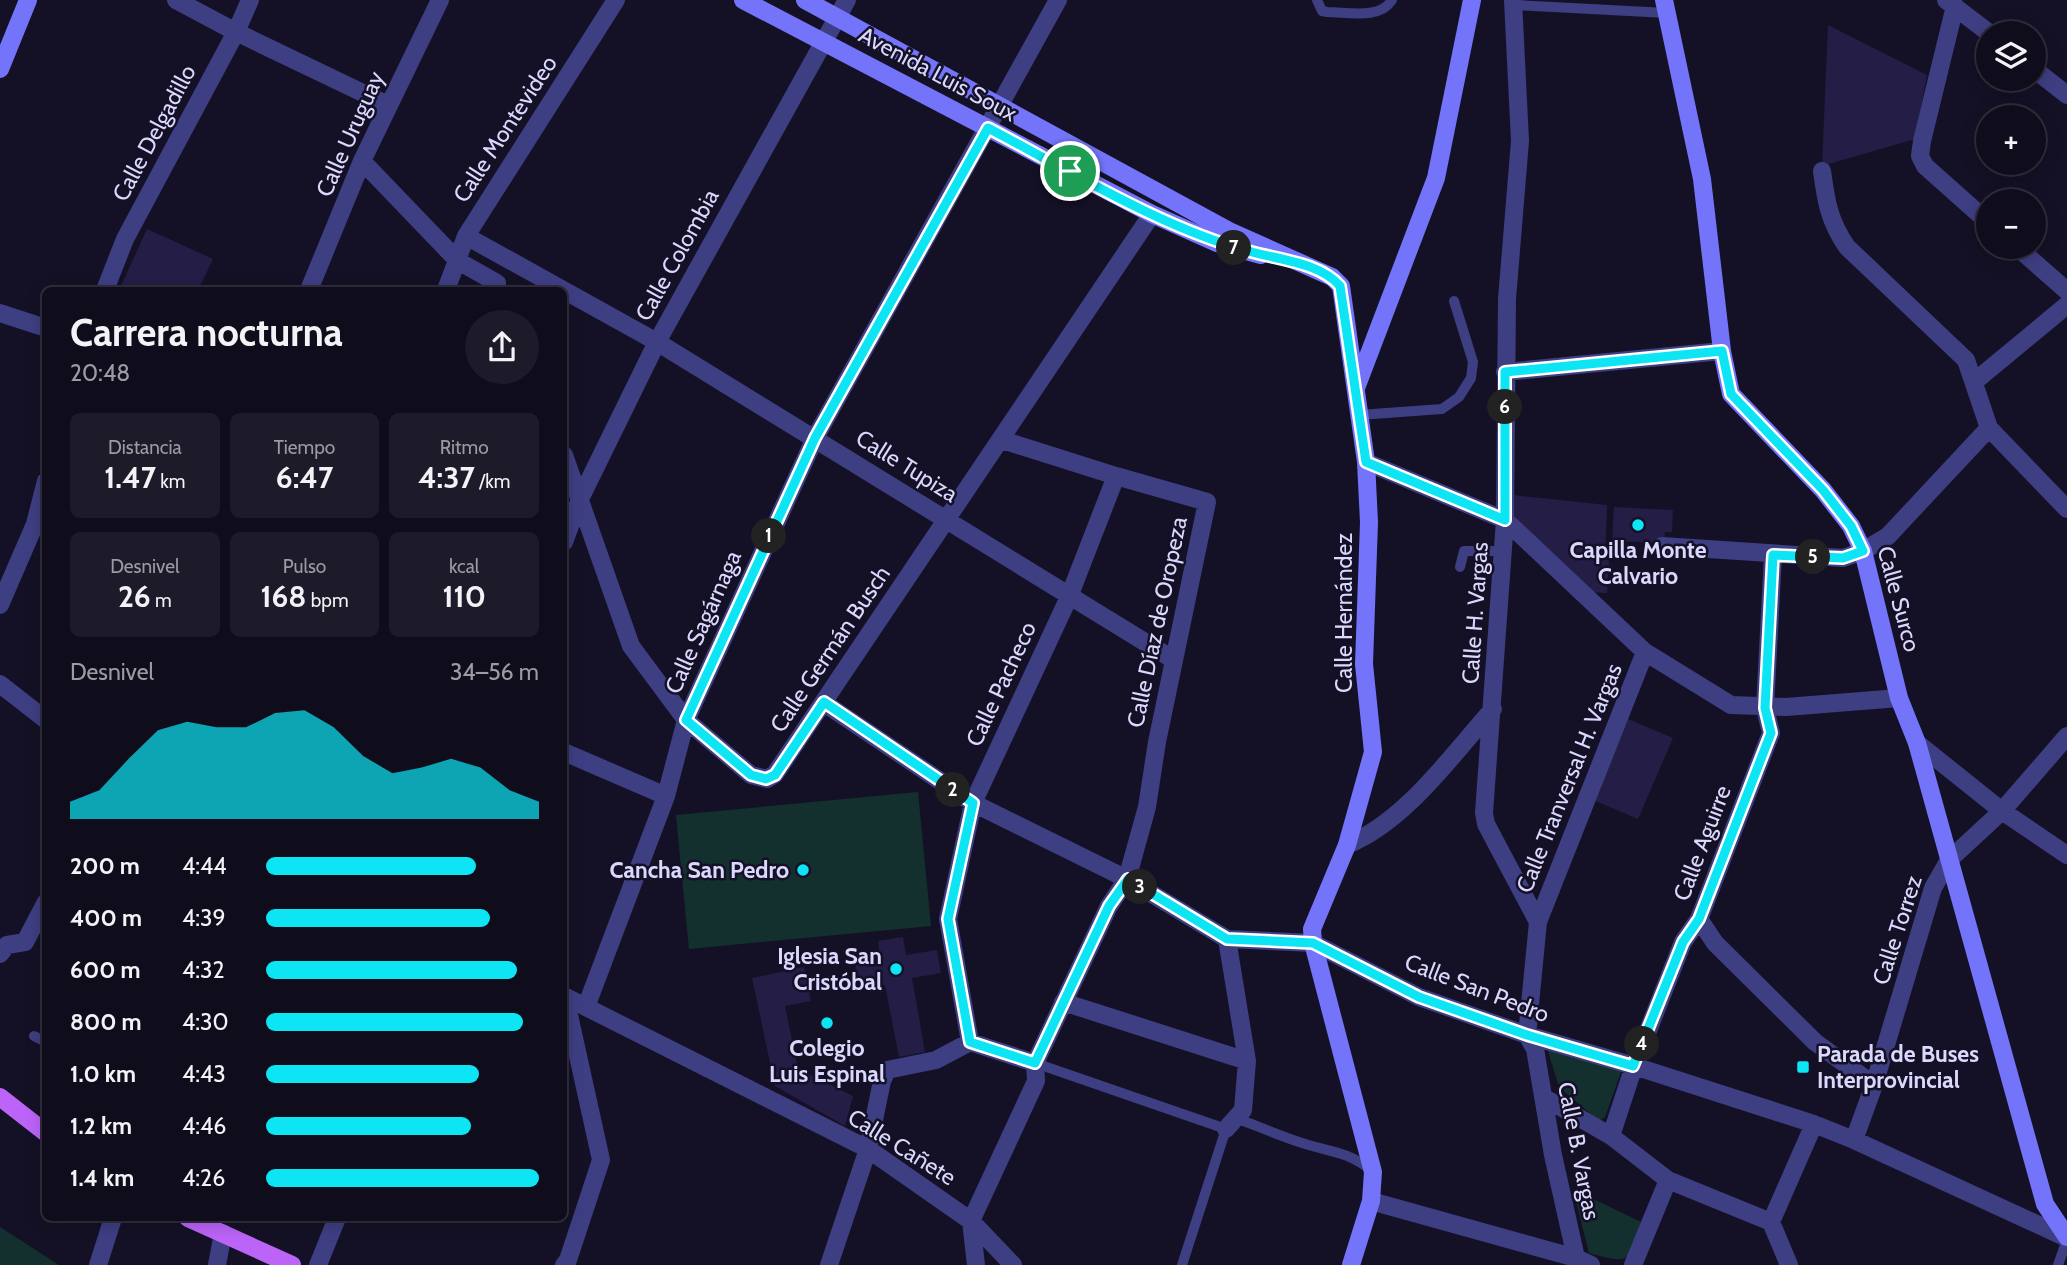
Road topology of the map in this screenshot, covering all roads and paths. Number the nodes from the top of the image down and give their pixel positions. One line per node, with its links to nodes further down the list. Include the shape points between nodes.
1 (28, 0): 20 (main road)
2 (176, 0): 18 (street)
3 (250, 0): 18 (street, Calle Delgadillo)
4 (440, 0): 23 (street, Calle Uruguay)
5 (616, 0): 30 (street, Calle Montevideo)
6 (743, 0): 19 (main road, Avenida Luis Soux)
7 (805, 0): 16 (main road, Avenida Luis Soux)
8 (847, 0): 16 (street, Calle Colombia)
9 (1058, 0): 24 (street, Calle Sagárnaga)
10 (1317, 0): 11 (lane, via 1327,12 1378,12)
11 (1392, 0)
12 (1472, 0): 49 (main road, via 1436,178)
13 (1514, 3): 15 (lane); 47 (street, Calle H. Vargas, via 1520,141)
14 (1950, 3): 17 (street); 28 (street, via 1920,156 1925,166)
15 (1665, 7): 46 (main road, Calle Surco, via 1702,179)
16 (838, 16): 19 (street, Calle Colombia); 24 (main road, Avenida Luis Soux)
17 (1976, 23)
18 (236, 32): 23 (street); 34 (street, Calle Delgadillo, via 125,239)
19 (822, 41): 25 (main road, Avenida Luis Soux); 45 (street, Calle Colombia)
20 (0, 69)
21 (2046, 78): 22 (street)
22 (2067, 95)
23 (388, 105): 26 (street, Calle Uruguay)
24 (998, 106): 25 (street, Calle Sagárnaga); 33 (main road, Avenida Luis Soux, via 1229,231)
25 (988, 128): 29 (main road, Avenida Luis Soux); 52 (street, Calle Sagárnaga)
26 (362, 162): 32 (street); 35 (street, Calle Uruguay)
27 (1822, 171): 48 (street, via 1834,229 1847,247 1966,360)
28 (1976, 211)
29 (1152, 214): 33 (main road, Avenida Luis Soux, via 1217,243); 53 (street, Calle Germán Busch)
30 (466, 236): 32 (street, Calle Montevideo); 37 (street); 38 (street, Calle Tupiza)
31 (2031, 259): 39 (street)
32 (458, 261): 36 (street, Calle Montevideo); 37 (street)
33 (1305, 266): 49 (main road, Avenida Luis Soux, via 1332,277 1340,286)
34 (106, 287)
35 (310, 287)
36 (447, 287)
37 (499, 287)
38 (558, 287)
39 (2067, 291)
40 (567, 292): 45 (street, Calle Tupiza)
41 (1454, 301): 50 (lane, via 1474,362 1460,397 1442,409)
42 (2067, 305): 48 (street)
43 (0, 313): 44 (street)
44 (42, 327)
45 (657, 342): 52 (street, Calle Tupiza); 58 (street, Calle Colombia)
46 (1722, 351): 47 (street); 65 (main road, Calle Surco, via 1731,394 1823,490 1851,526)
47 (1505, 372): 61 (street, Calle H. Vargas)
48 (1974, 382): 51 (street)
49 (1355, 391): 50 (main road, Calle Hernández)
50 (1359, 415): 54 (main road, Calle Hernández)
51 (1989, 428): 59 (street); 65 (street, via 1888,536)
52 (815, 438): 60 (street, Calle Tupiza); 78 (street, Calle Sagárnaga)
53 (1002, 440): 56 (street, Calle Díaz de Oropeza); 60 (street, Calle Germán Busch)
54 (1366, 462): 61 (street); 85 (main road, Calle Hernández, via 1364,664 1373,752)
55 (567, 463): 58 (street, Calle Germán Busch)
56 (1116, 477): 68 (street, Calle Pacheco); 71 (street, Calle Díaz de Oropeza, via 1207,502)
57 (42, 498): 69 (street, via 36,524)
58 (580, 499): 62 (street, Calle Colombia); 78 (street, Calle Germán Busch, via 631,646)
59 (2067, 509)
60 (946, 519): 68 (street, Calle Tupiza); 74 (street, Calle Germán Busch)
61 (1505, 520): 64 (street, Calle H. Vargas); 70 (street)
62 (567, 534)
63 (1662, 546): 66 (street)
64 (1503, 551): 67 (lane, via 1464,551); 76 (street, Calle H. Vargas)
65 (1863, 551): 66 (street, via 1843,558); 73 (main road, Calle Surco)
66 (1773, 555): 75 (street, Calle Aguirre)
67 (1460, 567)
68 (1069, 597): 71 (street, Calle Tupiza); 83 (street, Calle Pacheco)
69 (0, 605)
70 (1645, 652): 75 (street, via 1731,705); 91 (street, Calle Tranversal H. Vargas)
71 (1174, 660): 88 (street, Calle Díaz de Oropeza, via 1147,807)
72 (0, 684): 77 (street)
73 (1899, 698): 75 (street); 80 (main road, Calle Surco)
74 (824, 702): 78 (street, Calle Germán Busch, via 775,775 766,779 751,775); 83 (street, Calle San Pedro)
75 (1765, 708): 90 (street, Calle Aguirre, via 1771,733)
76 (1493, 709): 85 (street, via 1410,802 1365,838); 91 (street, Calle H. Vargas, via 1486,824)
77 (42, 717)
78 (686, 720): 82 (street, Calle Sagárnaga)
79 (2067, 736): 84 (street, Calle Torrez)
80 (1917, 743): 84 (street); 87 (main road, Calle Surco)
81 (567, 753): 82 (street)
82 (666, 796): 97 (street, Calle Sagárnaga)
83 (973, 803): 88 (street, Calle San Pedro); 102 (street, Calle Pacheco, via 948,919)
84 (2002, 811): 86 (street); 87 (street, Calle Torrez)
85 (1347, 845): 93 (main road, Calle Hernández, via 1312,929)
86 (2067, 855)
87 (1949, 860): 106 (street, Calle Torrez, via 1933,888); 124 (main road, Calle Surco, via 2045,1204)
88 (1128, 879): 92 (street, Calle San Pedro); 96 (street, Calle Díaz de Oropeza, via 1109,906)
89 (42, 910): 94 (street, via 25,942)
90 (1699, 919): 105 (street, Calle Aguirre, via 1683,942); 106 (street, via 1714,943 1815,1042)
91 (1538, 922): 99 (street, Calle B. Vargas)
92 (1227, 939): 93 (street, Calle San Pedro); 103 (street)
93 (1313, 943): 99 (street, Calle San Pedro, via 1419,997); 115 (main road, Calle Hernández)
94 (2, 947)
95 (567, 998): 97 (street, Calle Cañete)
96 (1063, 1002): 103 (street); 104 (street, Calle Díaz de Oropeza)
97 (586, 1007): 114 (street, Calle Cañete)
98 (567, 1010): 125 (street, via 601,1160)
99 (1527, 1035): 105 (street, Calle San Pedro); 108 (street, Calle B. Vargas, via 1535,1049)
100 (34, 1036): 101 (lane)
101 (42, 1040)
102 (970, 1042): 104 (street); 114 (street, via 936,1060 887,1070)
103 (1247, 1060): 109 (street, via 1244,1110)
104 (1035, 1063): 109 (lane); 118 (street, Calle Díaz de Oropeza, via 1036,1081)
105 (1633, 1066): 110 (street, Calle San Pedro); 112 (street, Calle Aguirre)
106 (1874, 1085): 113 (street, Calle Torrez)
107 (0, 1097): 111 (main road)
108 (1543, 1097): 112 (street); 126 (street, Calle B. Vargas)
109 (1231, 1123): 115 (lane, via 1329,1149); 134 (lane)
110 (1814, 1124): 113 (street, Calle San Pedro); 122 (street)
111 (42, 1130)
112 (1611, 1136): 116 (street)
113 (1854, 1140): 124 (street, Calle San Pedro)
114 (868, 1149): 118 (street, Calle Cañete); 131 (street)
115 (1373, 1172): 117 (main road, Calle Hernández)
116 (1668, 1180): 122 (street); 136 (street)
117 (1371, 1201): 126 (street); 135 (main road, Calle Hernández)
118 (971, 1220): 132 (street); 133 (street, Calle Cañete)
119 (112, 1221): 127 (street)
120 (195, 1221): 123 (main road)
121 (336, 1221): 130 (street)
122 (1771, 1222): 137 (street)
123 (223, 1233): 128 (street); 129 (main road)
124 (2067, 1238): 138 (lane)
125 (571, 1263)
126 (1580, 1263)
127 (98, 1265)
128 (217, 1265)
129 (292, 1265)
130 (318, 1265)
131 (829, 1265)
132 (976, 1265)
133 (1013, 1265)
134 (1182, 1265)
135 (1351, 1265)
136 (1633, 1265)
137 (1789, 1265)
138 (2058, 1265)

